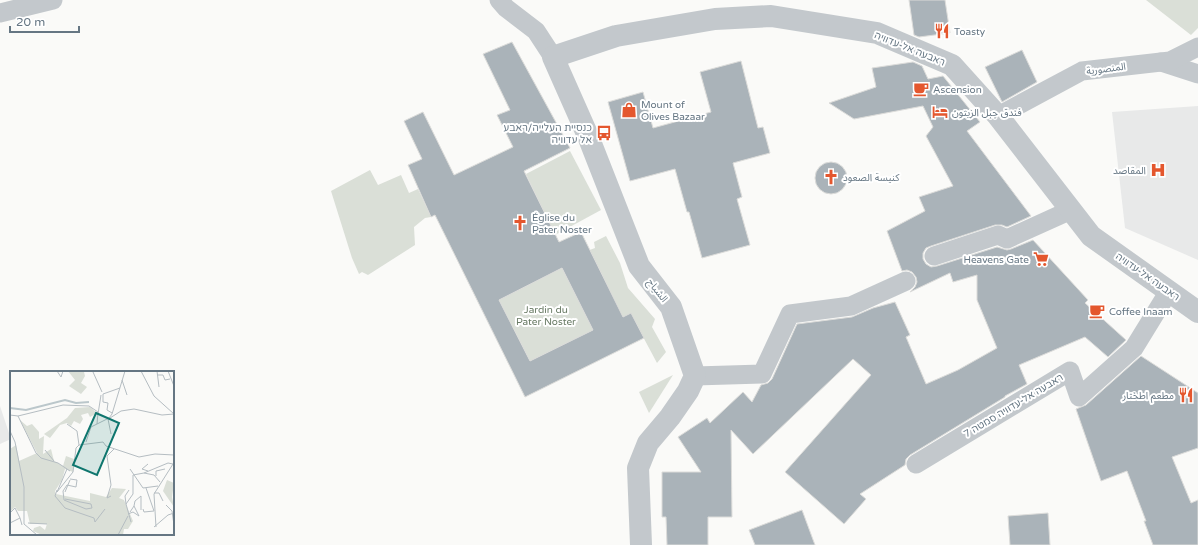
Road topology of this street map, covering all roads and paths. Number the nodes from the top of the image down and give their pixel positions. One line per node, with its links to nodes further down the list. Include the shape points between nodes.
1 (53, 0): 3 (street)
2 (499, 0): 5 (street, via 536,31)
3 (0, 13)
4 (1198, 47): 6 (street, المنصورية, via 1170,61)
5 (553, 57): 8 (street, ראבעה אל-עדוויה, via 616,36 716,19 771,16 877,33 952,65); 14 (street, الشياح, via 588,136 639,266 671,307)
6 (1161, 62): 7 (street); 8 (street, المنصورية, via 1082,71)
7 (1198, 74)
8 (998, 116): 9 (street, ראבעה אל-עדוויה)
9 (1071, 210): 10 (street, via 1007,239 998,235); 12 (street, ראבעה אל-עדוויה, via 1091,236)
10 (934, 256)
11 (906, 281): 14 (street, via 851,306 790,314 762,374)
12 (1170, 291): 13 (street, ראבעה אל-עדוויה); 15 (street, ראבעה אל-עדוויה סמטה 7, via 1134,348 1076,400 1070,371)
13 (1198, 312)
14 (695, 376): 16 (street, via 670,417 648,443 638,468)
15 (916, 464)
16 (641, 545)

